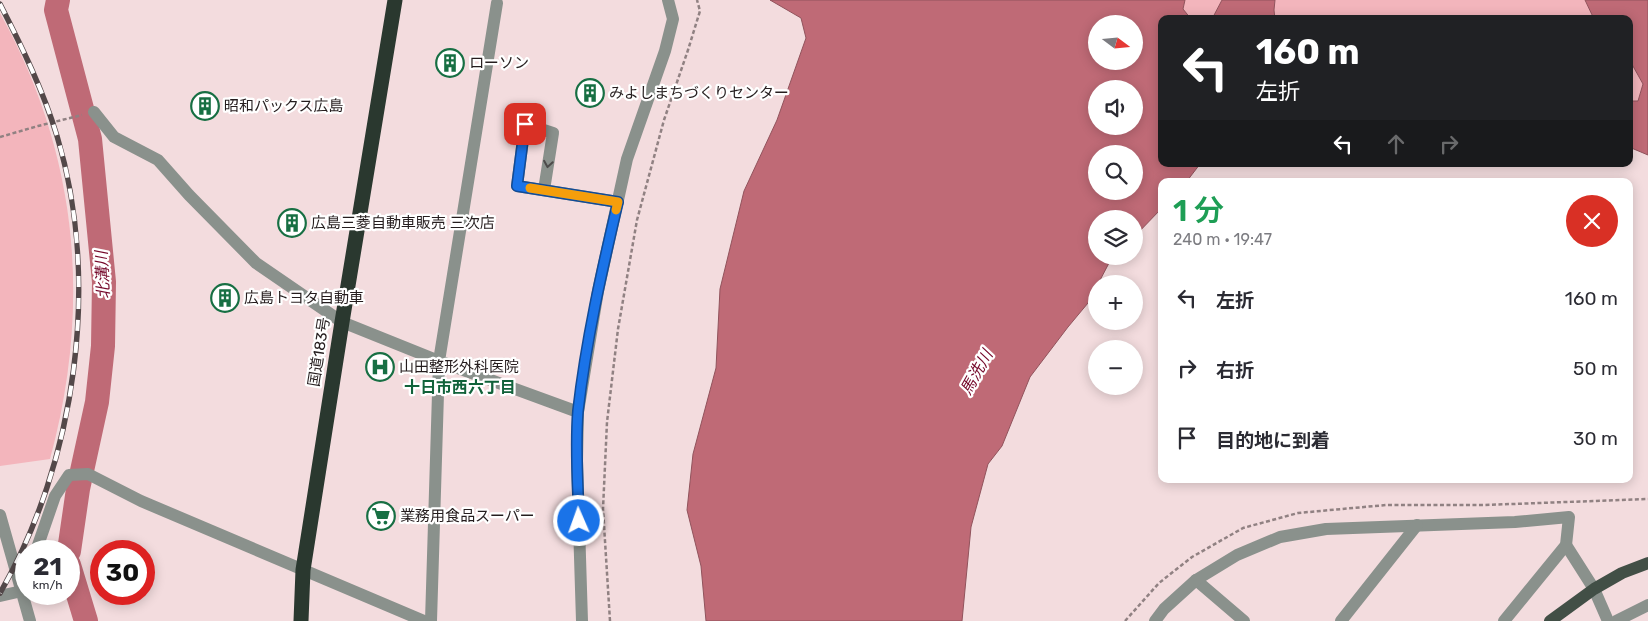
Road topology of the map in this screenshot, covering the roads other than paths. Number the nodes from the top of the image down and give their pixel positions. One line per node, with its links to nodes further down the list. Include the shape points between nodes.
1 (395, 0): 7 (highway, 国道183号)
2 (668, 0): 6 (street, via 673,19 627,159)
3 (497, 3): 8 (street)
4 (94, 112): 7 (street, via 114,137 158,160 256,263)
5 (544, 190): 5 (street, one-way to 5, via 517,186 525,124 553,133); 6 (street)
6 (618, 202): 9 (street, via 598,291)
7 (342, 322): 8 (street); 16 (highway, 国道183号)
8 (439, 361): 9 (street); 26 (street)
9 (578, 412): 27 (street)
10 (0, 515): 14 (street)
11 (1417, 525): 13 (street, via 1569,518); 17 (street, via 1326,529 1280,537 1237,555); 30 (street)
12 (40, 540): 16 (street, via 55,496 69,475 88,474 141,502)
13 (1566, 545): 19 (street); 31 (street)
14 (15, 560)
15 (1648, 563): 19 (main road)
16 (303, 570): 24 (highway, 国道183号); 25 (street)
17 (1196, 580): 28 (street); 29 (street)
18 (15, 588): 20 (street)
19 (1594, 589): 32 (main road); 33 (street)
20 (0, 596)
21 (27, 605): 23 (street)
22 (1648, 605): 34 (street)
23 (30, 621)
24 (301, 621)
25 (424, 621)
26 (431, 621)
27 (582, 621)
28 (1155, 621)
29 (1244, 621)
30 (1341, 621)
31 (1504, 621)
32 (1550, 621)
33 (1608, 621)
34 (1616, 621)

